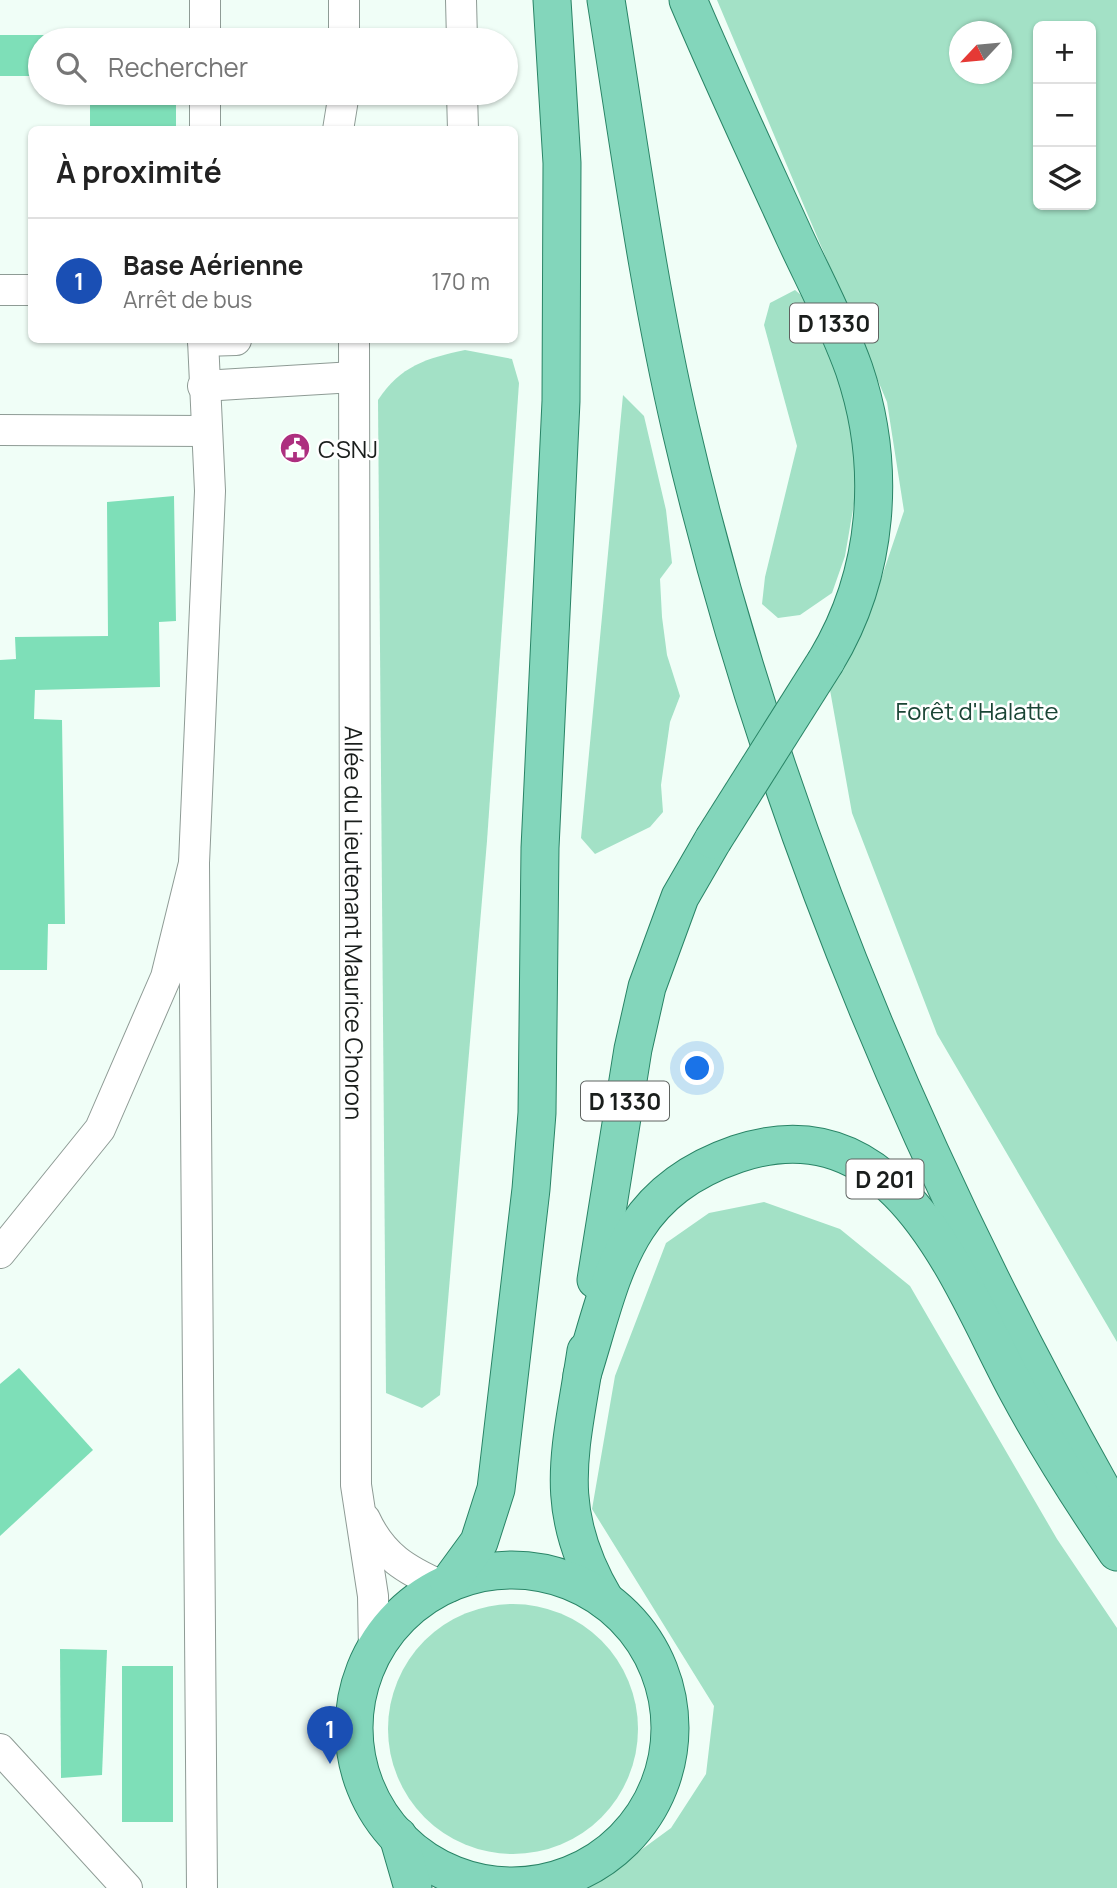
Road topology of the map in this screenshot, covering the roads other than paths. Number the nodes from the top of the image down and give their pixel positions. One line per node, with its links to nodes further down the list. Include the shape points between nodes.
1 (205, 0): 8 (street)
2 (344, 0): 9 (street)
3 (461, 0): 10 (street)
4 (552, 0): 32 (main road, via 562,163 561,412 540,848 534,1157 496,1489 479,1542)
5 (579, 0): 19 (main road, D 201)
6 (606, 0): 19 (main road, D 201)
7 (688, 0): 28 (main road, D 1330, bridge, via 845,347 867,416 874,485 870,549 848,619 826,661 712,841 663,936 640,1014)
8 (205, 28)
9 (344, 28)
10 (461, 28)
11 (205, 105): 14 (street)
12 (342, 105): 15 (street)
13 (462, 105): 16 (street)
14 (205, 126)
15 (339, 126)
16 (463, 126)
17 (28, 289): 18 (street)
18 (0, 290)
19 (655, 309): 30 (main road, D 201, via 716,564 764,728 825,900 902,1092 962,1224 1029,1359)
20 (203, 343): 23 (street)
21 (354, 343): 22 (street, Allée du Lieutenant Maurice Choron)
22 (354, 377): 23 (street); 29 (street, Allée du Lieutenant Maurice Choron)
23 (203, 386): 25 (street)
24 (0, 430): 25 (street)
25 (206, 431): 26 (street, via 210,491)
26 (194, 863): 27 (street, via 166,976 100,1129); 39 (street)
27 (0, 1253)
28 (582, 1375): 31 (main road, D 201, via 623,1248 635,1226 668,1191 702,1169 746,1152 789,1146 844,1154 876,1171 925,1221 958,1274 1038,1429); 33 (main road, D 1330, via 569,1471 570,1510 584,1562)
29 (359, 1506): 32 (street, Allée du Lieutenant Maurice Choron, via 388,1556 405,1569); 34 (street, Allée du Lieutenant Maurice Choron, via 373,1596)
30 (1117, 1516)
31 (1117, 1552)
32 (446, 1584): 33 (main road, via 489,1571 530,1571 569,1581); 34 (main road, via 398,1618)
33 (605, 1600): 37 (main road, via 636,1630 657,1665 668,1706 666,1762 652,1801 618,1846 583,1869)
34 (374, 1651): 36 (main road, via 356,1700 356,1754 374,1804)
35 (0, 1749): 38 (street)
36 (398, 1836): 37 (main road, via 428,1861 464,1878 504,1886); 40 (main road)
37 (540, 1885)
38 (127, 1888)
39 (202, 1888)
40 (413, 1888)

